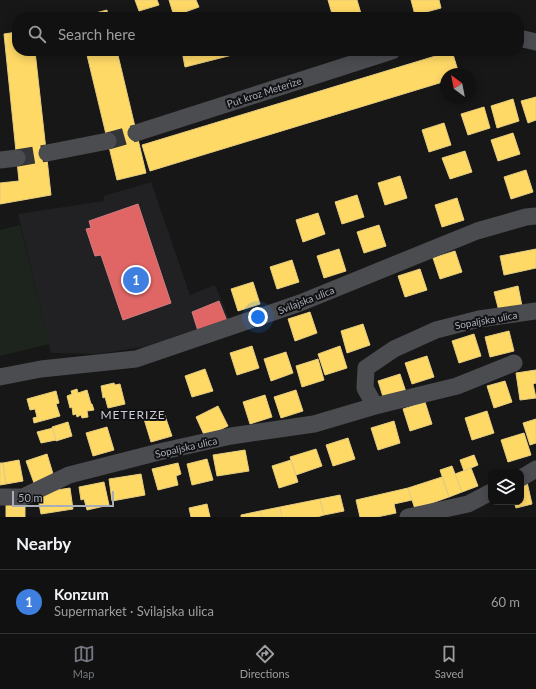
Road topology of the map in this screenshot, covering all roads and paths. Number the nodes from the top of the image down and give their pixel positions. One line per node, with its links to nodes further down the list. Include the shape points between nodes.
1 (524, 39): 2 (street)
2 (536, 42)
3 (376, 56): 4 (street, Put kroz Meterize)
4 (136, 133)
5 (108, 142): 6 (street)
6 (47, 153)
7 (536, 216): 10 (street, Svilajska ulica, via 477,232 300,303 136,359 41,369)
8 (536, 311): 11 (street, Sopaljska ulica, via 479,319 436,330 394,349 366,368 365,388)
9 (514, 363): 11 (street, Sopaljska ulica, via 457,386)
10 (0, 377)
11 (375, 406): 15 (street, Sopaljska ulica, via 314,424 231,436 159,452 69,475 22,497)
12 (536, 469): 13 (street)
13 (524, 476)
14 (488, 494): 16 (street, via 468,504)
15 (0, 497)
16 (408, 517)

